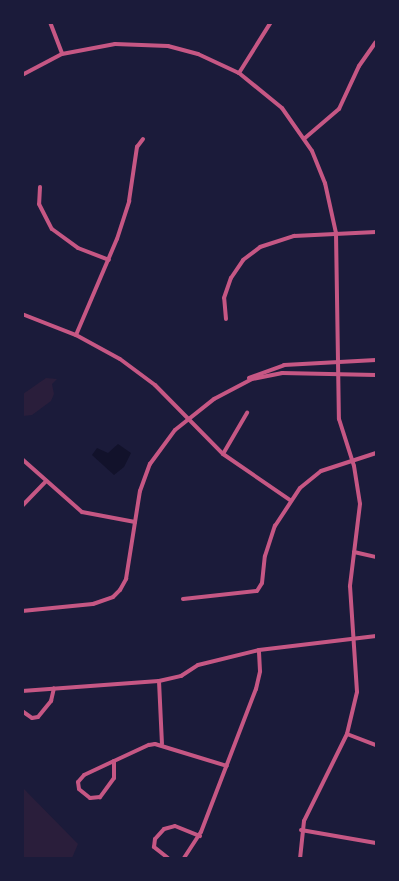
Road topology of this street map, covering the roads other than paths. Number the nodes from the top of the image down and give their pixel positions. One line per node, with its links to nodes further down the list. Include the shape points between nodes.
1 (50, 22): 4 (street)
2 (270, 22): 5 (street)
3 (376, 42): 7 (street, via 359,66 339,108)
4 (62, 54): 5 (street, via 96,46 149,44 198,54); 6 (street)
5 (239, 73): 7 (street, via 282,108)
6 (22, 75)
7 (304, 138): 11 (street, via 325,183)
8 (143, 139): 12 (street, via 137,147 125,216)
9 (40, 187): 12 (street, via 39,204 52,229 78,248)
10 (376, 232): 11 (street)
11 (336, 233): 14 (street, via 281,238 251,252 236,268 226,289); 17 (street)
12 (109, 260): 15 (street)
13 (22, 314): 15 (street)
14 (226, 318)
15 (76, 335): 22 (street, via 137,372)
16 (376, 360): 17 (street)
17 (338, 361): 18 (street); 20 (street, via 284,365)
18 (338, 373): 19 (street); 20 (street, via 282,373); 26 (street, via 339,419)
19 (376, 375)
20 (242, 383): 22 (street, via 214,398)
21 (247, 413): 24 (street)
22 (188, 418): 24 (street); 30 (street, via 164,442 150,464 140,491)
23 (376, 453): 26 (street)
24 (223, 454): 28 (street)
25 (22, 459): 27 (street)
26 (352, 460): 28 (street, via 313,476); 31 (street, via 360,504)
27 (46, 481): 29 (street); 30 (street, via 82,512)
28 (290, 500): 33 (street, via 269,541 260,588 252,594)
29 (22, 506)
30 (135, 522): 34 (street, via 126,579 113,598 93,604)
31 (354, 552): 32 (street); 36 (street, via 350,586)
32 (376, 558)
33 (183, 599)
34 (22, 611)
35 (376, 636): 36 (street)
36 (354, 638): 37 (street); 42 (street, via 357,692)
37 (259, 650): 38 (street, via 198,665 181,676); 46 (street, via 258,681)
38 (159, 681): 39 (street); 43 (street)
39 (54, 688): 40 (street); 41 (street, via 52,701 38,717 32,718)
40 (22, 691)
41 (22, 711)
42 (347, 734): 44 (street); 47 (street)
43 (162, 744): 45 (street, via 149,745); 46 (street)
44 (376, 745)
45 (114, 761): 45 (street, via 84,775 78,782 80,789 90,798 100,797 116,773)
46 (227, 766): 48 (street)
47 (301, 830): 49 (street); 52 (street)
48 (200, 836): 50 (street, via 175,826 164,829 155,839 154,847); 51 (street)
49 (376, 843)
50 (168, 858)
51 (184, 858)
52 (300, 858)

